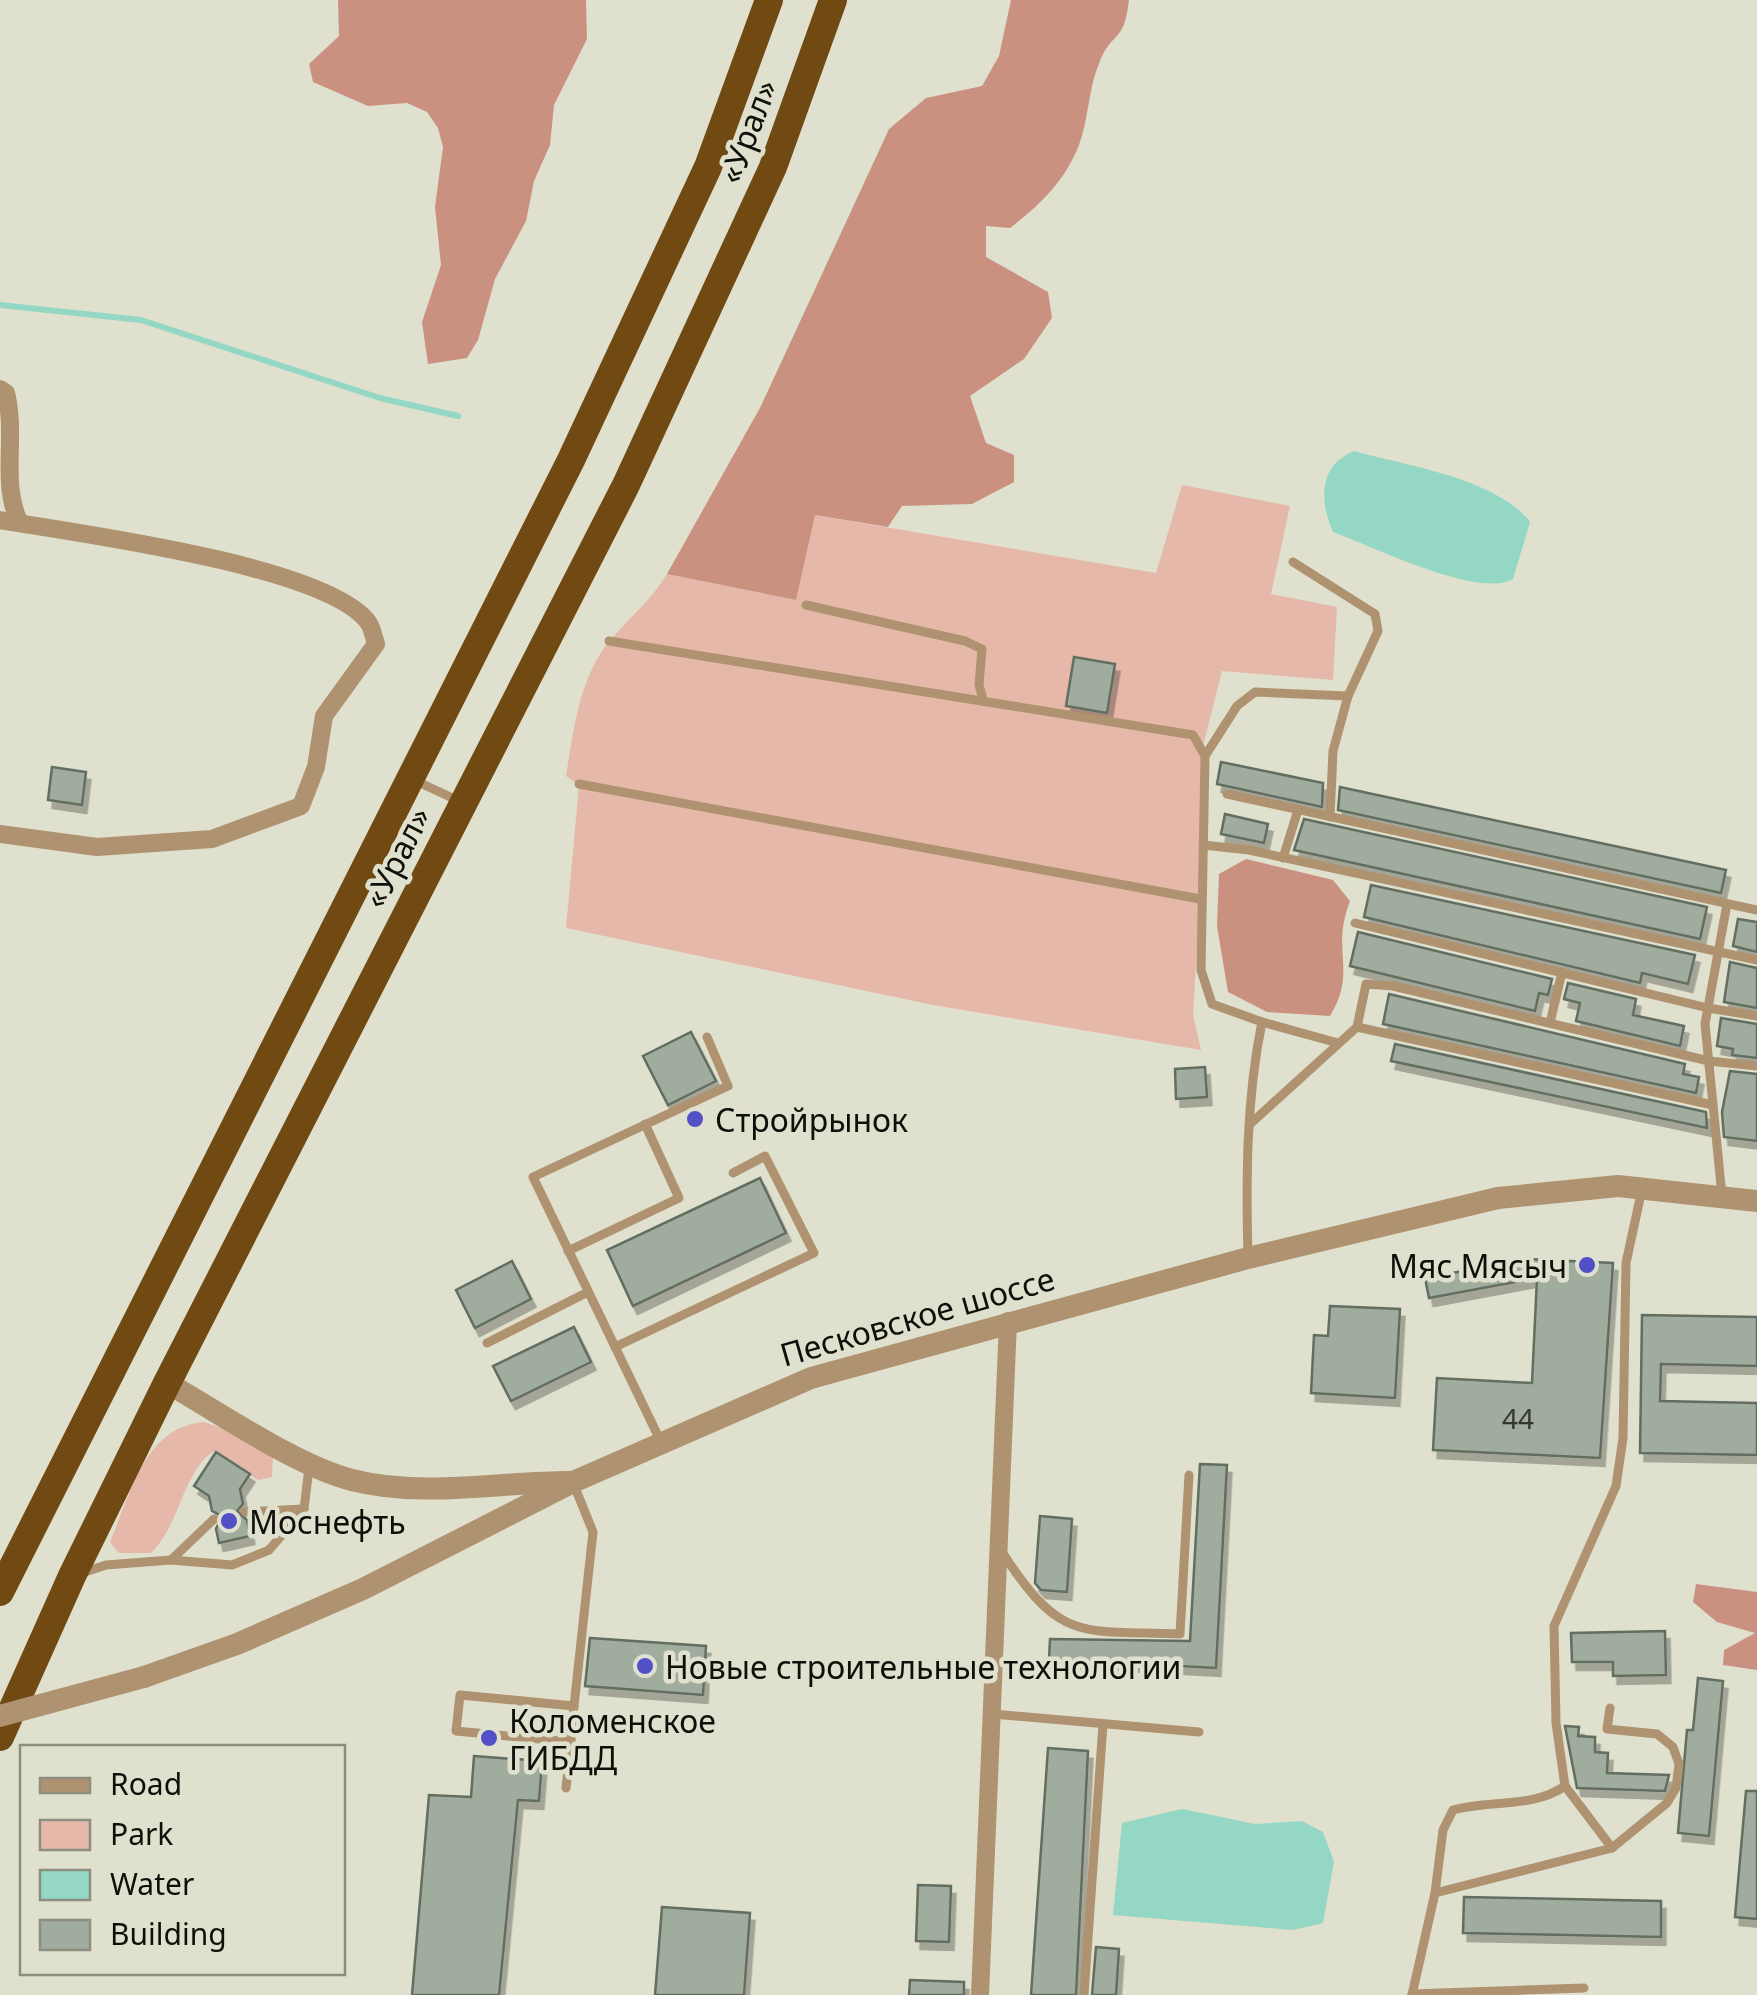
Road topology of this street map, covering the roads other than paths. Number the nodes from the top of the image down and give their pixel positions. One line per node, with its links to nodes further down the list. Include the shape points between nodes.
1 (769, 0): 12 (highway, «Урал», via 708,167 571,460)
2 (833, 0): 15 (highway, «Урал», via 773,166 690,352)
3 (0, 390): 5 (street, via 13,420 8,505)
4 (0, 520): 5 (street)
5 (20, 524): 18 (street, via 214,558 318,589 368,622 376,644 324,716 316,767 300,806 212,839 97,847)
6 (1292, 562): 9 (lane, via 1375,614 1378,632)
7 (806, 605): 10 (lane, via 982,649)
8 (609, 642): 10 (lane)
9 (1348, 696): 11 (lane, via 1255,692 1237,706); 17 (lane, via 1333,750)
10 (983, 699): 11 (lane, via 1193,735)
11 (1205, 756): 19 (lane)
12 (410, 778): 15 (lane); 63 (highway, «Урал»)
13 (580, 784): 21 (lane)
14 (1228, 794): 16 (lane)
15 (463, 804): 50 (highway, «Урал»)
16 (1298, 810): 17 (lane); 20 (lane)
17 (1330, 817): 22 (lane)
18 (0, 834)
19 (1203, 844): 20 (lane); 21 (lane)
20 (1283, 858): 25 (lane)
21 (1200, 899): 30 (lane, via 1201,970 1212,1004)
22 (1727, 904): 23 (lane); 25 (lane)
23 (1757, 910)
24 (1355, 923): 27 (lane)
25 (1718, 953): 26 (lane); 28 (lane)
26 (1757, 960)
27 (1562, 972): 28 (lane); 31 (lane)
28 (1708, 1008): 29 (lane); 35 (lane)
29 (1757, 1016)
30 (1262, 1022): 34 (lane); 39 (lane)
31 (1550, 1023): 32 (lane, via 1366,984); 35 (lane)
32 (1357, 1027): 34 (lane); 37 (lane)
33 (707, 1037): 38 (lane, via 728,1086)
34 (1338, 1043): 39 (lane)
35 (1709, 1061): 36 (lane); 37 (lane)
36 (1757, 1066)
37 (1713, 1106): 42 (lane)
38 (646, 1124): 44 (lane, via 679,1198); 44 (lane, via 532,1177)
39 (1249, 1124): 45 (lane)
40 (733, 1173): 49 (lane, via 765,1156 814,1253)
41 (1642, 1187): 42 (street, Песковское шоссе); 45 (street, Песковское шоссе, via 1570,1187 1498,1198); 72 (lane, via 1626,1264 1616,1486 1554,1626 1556,1723)
42 (1723, 1198): 43 (street, Песковское шоссе)
43 (1757, 1200)
44 (568, 1250): 46 (lane)
45 (1248, 1258): 47 (street, Песковское шоссе)
46 (588, 1292): 48 (lane); 49 (lane)
47 (1008, 1322): 51 (street, Песковское шоссе, via 812,1378); 60 (street)
48 (487, 1343)
49 (615, 1347): 51 (lane)
50 (167, 1383): 52 (street); 62 (highway, «Урал»)
51 (661, 1442): 55 (street, Песковское шоссе)
52 (310, 1462): 54 (street, via 352,1480 390,1485); 56 (lane)
53 (1189, 1474): 60 (lane, via 1180,1634 1074,1628 1029,1594)
54 (502, 1482): 55 (street); 57 (street, via 516,1500)
55 (572, 1482): 57 (street, Песковское шоссе); 64 (lane, via 593,1532)
56 (304, 1509): 58 (lane); 61 (lane, via 270,1550 232,1565)
57 (514, 1511): 67 (street, Песковское шоссе, bridge, via 363,1589 236,1644)
58 (245, 1512)
59 (214, 1519): 61 (lane)
60 (1000, 1550): 66 (street)
61 (172, 1560): 62 (lane, via 106,1565)
62 (72, 1576): 70 (highway, «Урал»)
63 (0, 1592)
64 (574, 1706): 71 (lane); 71 (lane, via 460,1695 456,1731)
65 (1610, 1708): 74 (lane, via 1607,1729 1656,1734 1673,1746 1679,1764 1667,1803)
66 (993, 1714): 68 (lane); 78 (street)
67 (0, 1716)
68 (1102, 1724): 69 (lane); 79 (lane)
69 (1199, 1732)
70 (0, 1737)
71 (570, 1742): 73 (lane)
72 (1566, 1786): 74 (lane); 75 (lane, via 1546,1800 1486,1801 1452,1810)
73 (566, 1788)
74 (1612, 1848): 75 (lane)
75 (1435, 1893): 77 (lane)
76 (1584, 1988): 77 (lane)
77 (1412, 1994)
78 (980, 1995)
79 (1084, 1995)

